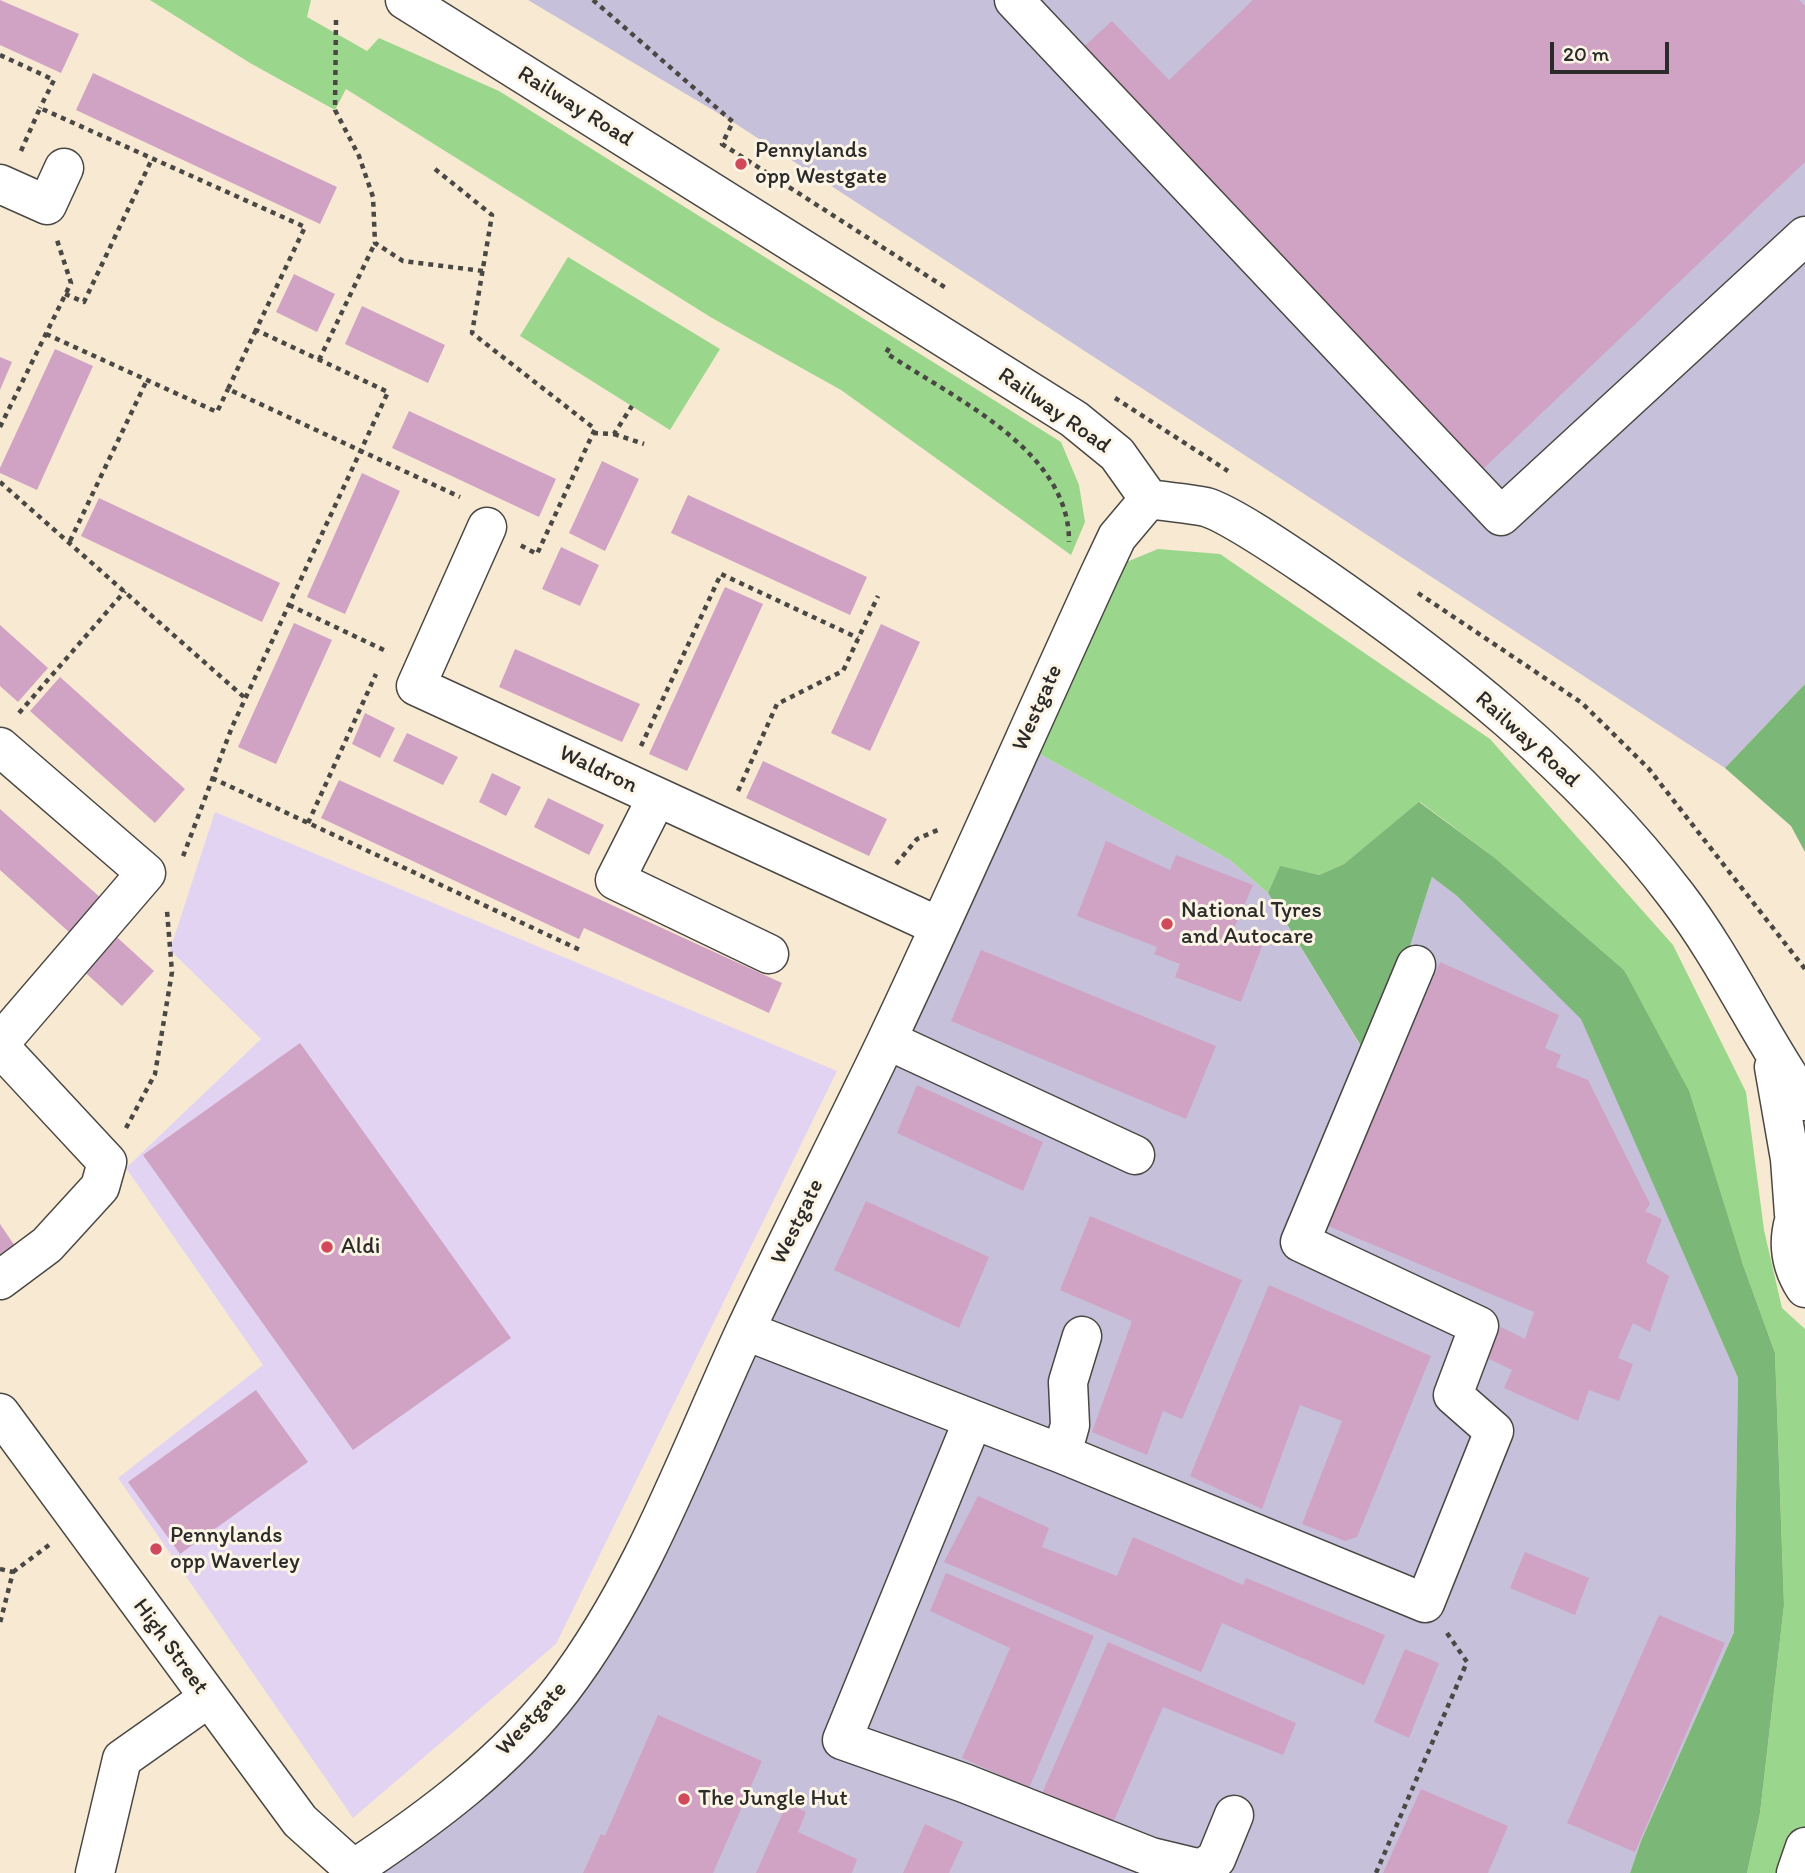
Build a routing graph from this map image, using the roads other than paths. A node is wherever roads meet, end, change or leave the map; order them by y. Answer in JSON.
{"nodes":[{"id":1,"x":405,"y":0,"type":"edge"},
{"id":2,"x":1014,"y":0,"type":"edge"},
{"id":3,"x":64,"y":168,"type":"dead end"},
{"id":4,"x":2,"y":185,"type":"edge"},
{"id":5,"x":1805,"y":236,"type":"edge"},
{"id":6,"x":1149,"y":499,"type":"junction"},
{"id":7,"x":486,"y":527,"type":"road end"},
{"id":8,"x":3,"y":755,"type":"edge"},
{"id":9,"x":641,"y":789,"type":"junction"},
{"id":10,"x":938,"y":926,"type":"junction"},
{"id":11,"x":769,"y":954,"type":"dead end"},
{"id":12,"x":1416,"y":965,"type":"dead end"},
{"id":13,"x":887,"y":1040,"type":"junction"},
{"id":14,"x":1768,"y":1044,"type":"junction"},
{"id":15,"x":0,"y":1045,"type":"edge"},
{"id":16,"x":1805,"y":1101,"type":"edge"},
{"id":17,"x":1135,"y":1155,"type":"dead end"},
{"id":18,"x":1800,"y":1204,"type":"edge"},
{"id":19,"x":0,"y":1280,"type":"edge"},
{"id":20,"x":1805,"y":1288,"type":"edge"},
{"id":21,"x":746,"y":1331,"type":"junction"},
{"id":22,"x":1082,"y":1336,"type":"dead end"},
{"id":23,"x":0,"y":1413,"type":"edge"},
{"id":24,"x":973,"y":1420,"type":"junction"},
{"id":25,"x":1062,"y":1454,"type":"junction"},
{"id":26,"x":208,"y":1699,"type":"junction"},
{"id":27,"x":1234,"y":1815,"type":"dead end"},
{"id":28,"x":1805,"y":1847,"type":"edge"},
{"id":29,"x":357,"y":1870,"type":"edge"},
{"id":30,"x":95,"y":1873,"type":"edge"},
{"id":31,"x":1796,"y":1873,"type":"edge"}],
"edges":[{"from":1,"to":6,"type":"street","name":"Railway Road"},
{"from":2,"to":5,"type":"street"},
{"from":3,"to":4,"type":"street"},
{"from":6,"to":10,"type":"street","name":"Westgate"},
{"from":6,"to":14,"type":"street","name":"Railway Road"},
{"from":7,"to":9,"type":"street","name":"Waldron"},
{"from":8,"to":15,"type":"street"},
{"from":9,"to":10,"type":"street","name":"Waldron"},
{"from":9,"to":11,"type":"street"},
{"from":10,"to":13,"type":"street","name":"Westgate"},
{"from":12,"to":25,"type":"street"},
{"from":13,"to":17,"type":"street"},
{"from":13,"to":21,"type":"street","name":"Westgate"},
{"from":14,"to":16,"type":"street","name":"Railway Road"},
{"from":14,"to":18,"type":"street","name":"Railway Road"},
{"from":15,"to":19,"type":"street"},
{"from":18,"to":20,"type":"street","name":"Railway Road"},
{"from":21,"to":24,"type":"street"},
{"from":21,"to":29,"type":"street","name":"Westgate"},
{"from":22,"to":25,"type":"street"},
{"from":23,"to":26,"type":"street","name":"High Street"},
{"from":24,"to":25,"type":"street"},
{"from":24,"to":27,"type":"street"},
{"from":26,"to":29,"type":"street","name":"High Street"},
{"from":26,"to":30,"type":"street"},
{"from":28,"to":31,"type":"street"}]}
